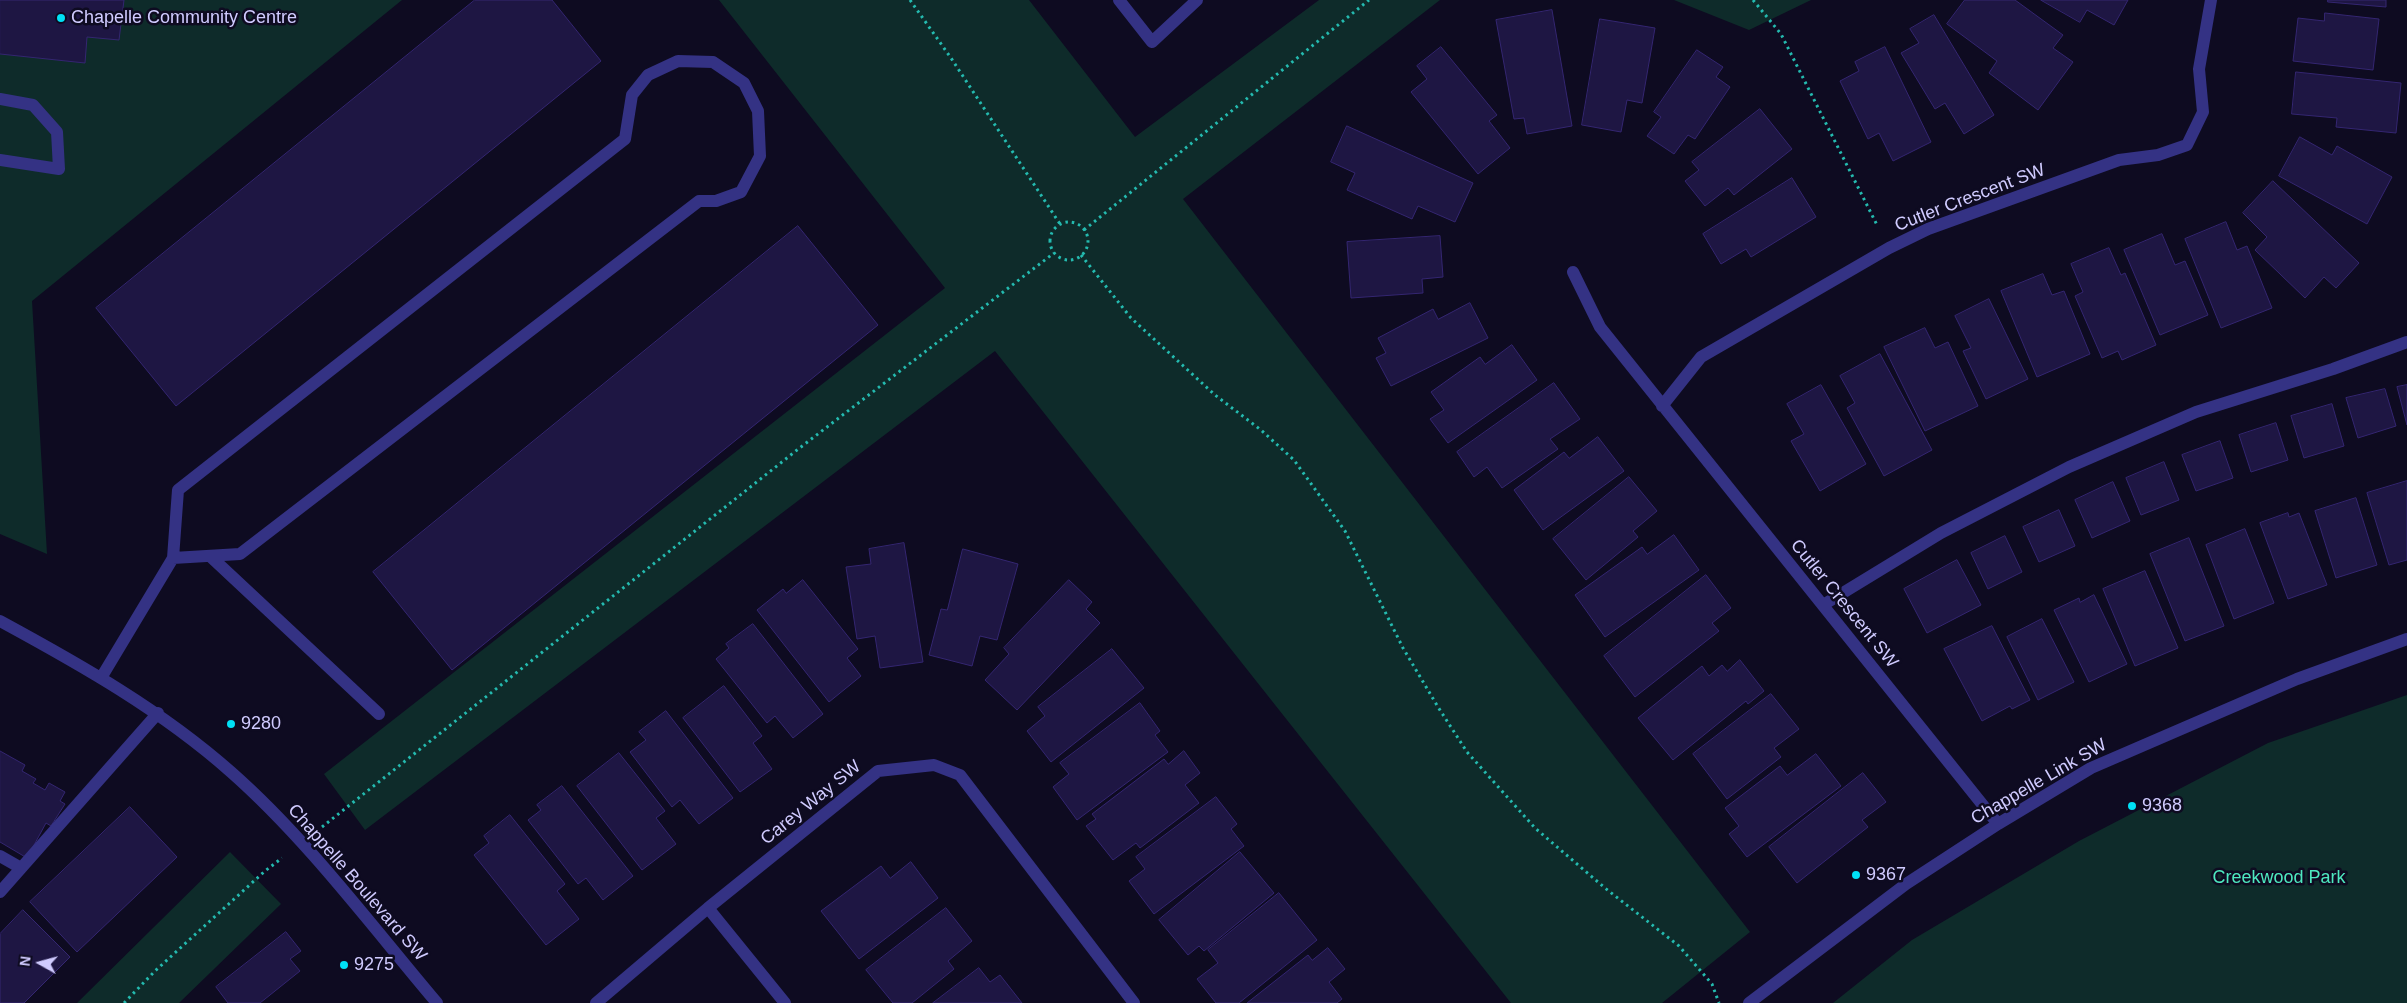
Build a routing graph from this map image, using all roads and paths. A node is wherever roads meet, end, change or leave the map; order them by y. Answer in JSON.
{"nodes":[{"id":1,"x":910,"y":0,"type":"edge"},
{"id":2,"x":1119,"y":0,"type":"edge"},
{"id":3,"x":1197,"y":0,"type":"edge"},
{"id":4,"x":1369,"y":0,"type":"edge"},
{"id":5,"x":1753,"y":0,"type":"edge"},
{"id":6,"x":2211,"y":0,"type":"edge"},
{"id":7,"x":0,"y":99,"type":"edge"},
{"id":8,"x":0,"y":160,"type":"edge"},
{"id":9,"x":1060,"y":224,"type":"junction"},
{"id":10,"x":1084,"y":230,"type":"junction"},
{"id":11,"x":1889,"y":248,"type":"junction"},
{"id":12,"x":1054,"y":253,"type":"junction"},
{"id":13,"x":1081,"y":255,"type":"junction"},
{"id":14,"x":1573,"y":272,"type":"dead end"},
{"id":15,"x":2407,"y":342,"type":"edge"},
{"id":16,"x":1662,"y":406,"type":"junction"},
{"id":17,"x":210,"y":556,"type":"junction"},
{"id":18,"x":173,"y":558,"type":"junction"},
{"id":19,"x":1823,"y":605,"type":"junction"},
{"id":20,"x":0,"y":621,"type":"edge"},
{"id":21,"x":2407,"y":639,"type":"edge"},
{"id":22,"x":101,"y":678,"type":"junction"},
{"id":23,"x":158,"y":713,"type":"junction"},
{"id":24,"x":380,"y":714,"type":"dead end"},
{"id":25,"x":332,"y":819,"type":"dead end"},
{"id":26,"x":1998,"y":824,"type":"junction"},
{"id":27,"x":0,"y":856,"type":"edge"},
{"id":28,"x":21,"y":868,"type":"junction"},
{"id":29,"x":264,"y":871,"type":"dead end"},
{"id":30,"x":0,"y":892,"type":"edge"},
{"id":31,"x":708,"y":908,"type":"junction"},
{"id":32,"x":124,"y":1003,"type":"edge"},
{"id":33,"x":437,"y":1003,"type":"edge"},
{"id":34,"x":596,"y":1003,"type":"edge"},
{"id":35,"x":785,"y":1003,"type":"edge"},
{"id":36,"x":1134,"y":1003,"type":"edge"},
{"id":37,"x":1718,"y":1003,"type":"edge"},
{"id":38,"x":1749,"y":1003,"type":"edge"}],
"edges":[{"from":1,"to":9,"type":"path"},
{"from":2,"to":3,"type":"street"},
{"from":4,"to":10,"type":"path"},
{"from":5,"to":11,"type":"path"},
{"from":6,"to":11,"type":"street","name":"Cutler Crescent SW"},
{"from":7,"to":8,"type":"street"},
{"from":9,"to":10,"type":"path"},
{"from":9,"to":12,"type":"path"},
{"from":10,"to":13,"type":"path"},
{"from":11,"to":16,"type":"street","name":"Cutler Crescent SW"},
{"from":12,"to":13,"type":"path"},
{"from":12,"to":25,"type":"path"},
{"from":13,"to":37,"type":"path"},
{"from":14,"to":16,"type":"street","name":"Cutler Crescent SW"},
{"from":15,"to":19,"type":"street"},
{"from":16,"to":19,"type":"street","name":"Cutler Crescent SW"},
{"from":17,"to":18,"type":"street"},
{"from":17,"to":18,"type":"street"},
{"from":17,"to":24,"type":"street"},
{"from":18,"to":22,"type":"street"},
{"from":19,"to":26,"type":"street","name":"Cutler Crescent SW"},
{"from":20,"to":22,"type":"street","name":"Chappelle Boulevard SW"},
{"from":21,"to":26,"type":"street","name":"Chappelle Link SW"},
{"from":22,"to":23,"type":"street","name":"Chappelle Boulevard SW"},
{"from":23,"to":28,"type":"street"},
{"from":23,"to":33,"type":"street","name":"Chappelle Boulevard SW"},
{"from":26,"to":38,"type":"street","name":"Chappelle Link SW"},
{"from":27,"to":28,"type":"street"},
{"from":28,"to":30,"type":"street"},
{"from":29,"to":32,"type":"path"},
{"from":31,"to":34,"type":"street","name":"Carey Way SW"},
{"from":31,"to":35,"type":"street"},
{"from":31,"to":36,"type":"street","name":"Carey Way SW"}]}
